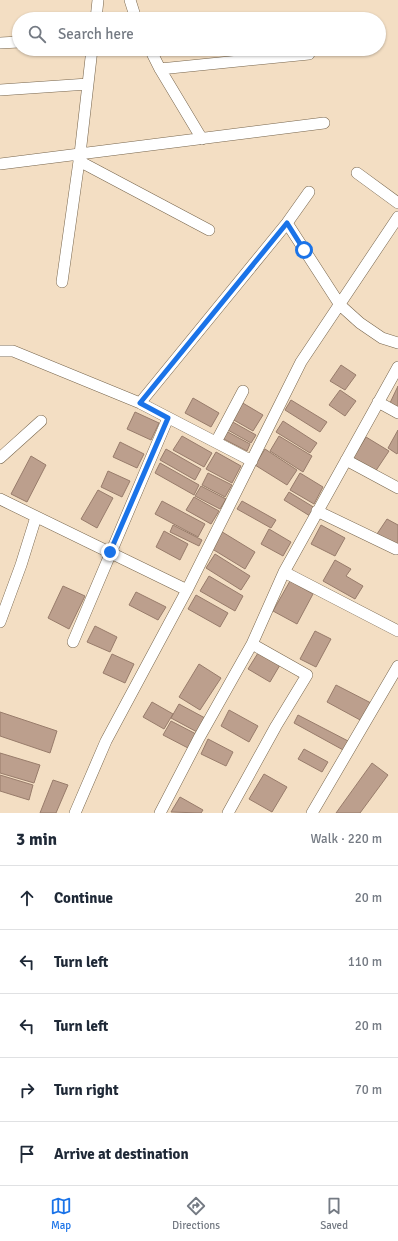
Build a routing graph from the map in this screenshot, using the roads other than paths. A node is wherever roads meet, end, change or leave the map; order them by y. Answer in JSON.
{"nodes":[{"id":1,"x":98,"y":0,"type":"edge"},
{"id":2,"x":130,"y":0,"type":"edge"},
{"id":3,"x":97,"y":12,"type":"edge"},
{"id":4,"x":134,"y":12,"type":"edge"},
{"id":5,"x":12,"y":42,"type":"edge"},
{"id":6,"x":0,"y":43,"type":"edge"},
{"id":7,"x":91,"y":56,"type":"edge"},
{"id":8,"x":154,"y":56,"type":"edge"},
{"id":9,"x":289,"y":56,"type":"edge"},
{"id":10,"x":160,"y":69,"type":"junction"},
{"id":11,"x":88,"y":84,"type":"junction"},
{"id":12,"x":0,"y":90,"type":"edge"},
{"id":13,"x":324,"y":123,"type":"dead end"},
{"id":14,"x":202,"y":139,"type":"junction"},
{"id":15,"x":79,"y":157,"type":"junction"},
{"id":16,"x":0,"y":164,"type":"edge"},
{"id":17,"x":357,"y":173,"type":"dead end"},
{"id":18,"x":309,"y":192,"type":"dead end"},
{"id":19,"x":398,"y":203,"type":"edge"},
{"id":20,"x":398,"y":217,"type":"edge"},
{"id":21,"x":287,"y":223,"type":"junction"},
{"id":22,"x":209,"y":230,"type":"dead end"},
{"id":23,"x":62,"y":282,"type":"dead end"},
{"id":24,"x":340,"y":305,"type":"junction"},
{"id":25,"x":398,"y":343,"type":"edge"},
{"id":26,"x":0,"y":351,"type":"edge"},
{"id":27,"x":398,"y":367,"type":"edge"},
{"id":28,"x":243,"y":391,"type":"dead end"},
{"id":29,"x":378,"y":402,"type":"junction"},
{"id":30,"x":140,"y":403,"type":"junction"},
{"id":31,"x":398,"y":413,"type":"edge"},
{"id":32,"x":168,"y":418,"type":"junction"},
{"id":33,"x":41,"y":421,"type":"dead end"},
{"id":34,"x":216,"y":442,"type":"junction"},
{"id":35,"x":0,"y":458,"type":"edge"},
{"id":36,"x":346,"y":460,"type":"junction"},
{"id":37,"x":252,"y":461,"type":"junction"},
{"id":38,"x":398,"y":488,"type":"edge"},
{"id":39,"x":0,"y":499,"type":"edge"},
{"id":40,"x":317,"y":511,"type":"junction"},
{"id":41,"x":36,"y":517,"type":"junction"},
{"id":42,"x":396,"y":549,"type":"dead end"},
{"id":43,"x":110,"y":552,"type":"junction"},
{"id":44,"x":284,"y":572,"type":"junction"},
{"id":45,"x":187,"y":590,"type":"junction"},
{"id":46,"x":0,"y":622,"type":"edge"},
{"id":47,"x":398,"y":631,"type":"edge"},
{"id":48,"x":73,"y":642,"type":"dead end"},
{"id":49,"x":252,"y":644,"type":"junction"},
{"id":50,"x":398,"y":666,"type":"edge"},
{"id":51,"x":75,"y":813,"type":"edge"},
{"id":52,"x":160,"y":813,"type":"edge"},
{"id":53,"x":228,"y":813,"type":"edge"},
{"id":54,"x":312,"y":813,"type":"edge"}],
"edges":[{"from":1,"to":3,"type":"street"},
{"from":2,"to":4,"type":"street"},
{"from":5,"to":6,"type":"street"},
{"from":7,"to":11,"type":"street"},
{"from":8,"to":10,"type":"street"},
{"from":9,"to":10,"type":"street"},
{"from":10,"to":14,"type":"street"},
{"from":11,"to":12,"type":"street"},
{"from":11,"to":15,"type":"street"},
{"from":13,"to":14,"type":"street"},
{"from":14,"to":15,"type":"street"},
{"from":15,"to":16,"type":"street"},
{"from":15,"to":22,"type":"street"},
{"from":15,"to":23,"type":"street"},
{"from":17,"to":19,"type":"street"},
{"from":18,"to":21,"type":"street"},
{"from":20,"to":24,"type":"street"},
{"from":21,"to":24,"type":"street"},
{"from":21,"to":30,"type":"street"},
{"from":24,"to":25,"type":"street"},
{"from":24,"to":37,"type":"street"},
{"from":26,"to":30,"type":"street"},
{"from":27,"to":29,"type":"street"},
{"from":28,"to":34,"type":"street"},
{"from":29,"to":31,"type":"street"},
{"from":29,"to":36,"type":"street"},
{"from":30,"to":32,"type":"street"},
{"from":32,"to":34,"type":"street"},
{"from":32,"to":43,"type":"street"},
{"from":33,"to":35,"type":"street"},
{"from":34,"to":37,"type":"street"},
{"from":36,"to":38,"type":"street"},
{"from":36,"to":40,"type":"street"},
{"from":37,"to":45,"type":"street"},
{"from":39,"to":41,"type":"street"},
{"from":40,"to":42,"type":"street"},
{"from":40,"to":44,"type":"street"},
{"from":41,"to":43,"type":"street"},
{"from":41,"to":46,"type":"street"},
{"from":43,"to":45,"type":"street"},
{"from":43,"to":48,"type":"street"},
{"from":44,"to":47,"type":"street"},
{"from":44,"to":49,"type":"street"},
{"from":45,"to":51,"type":"street"},
{"from":49,"to":52,"type":"street"},
{"from":49,"to":53,"type":"street"},
{"from":50,"to":54,"type":"street"}]}
